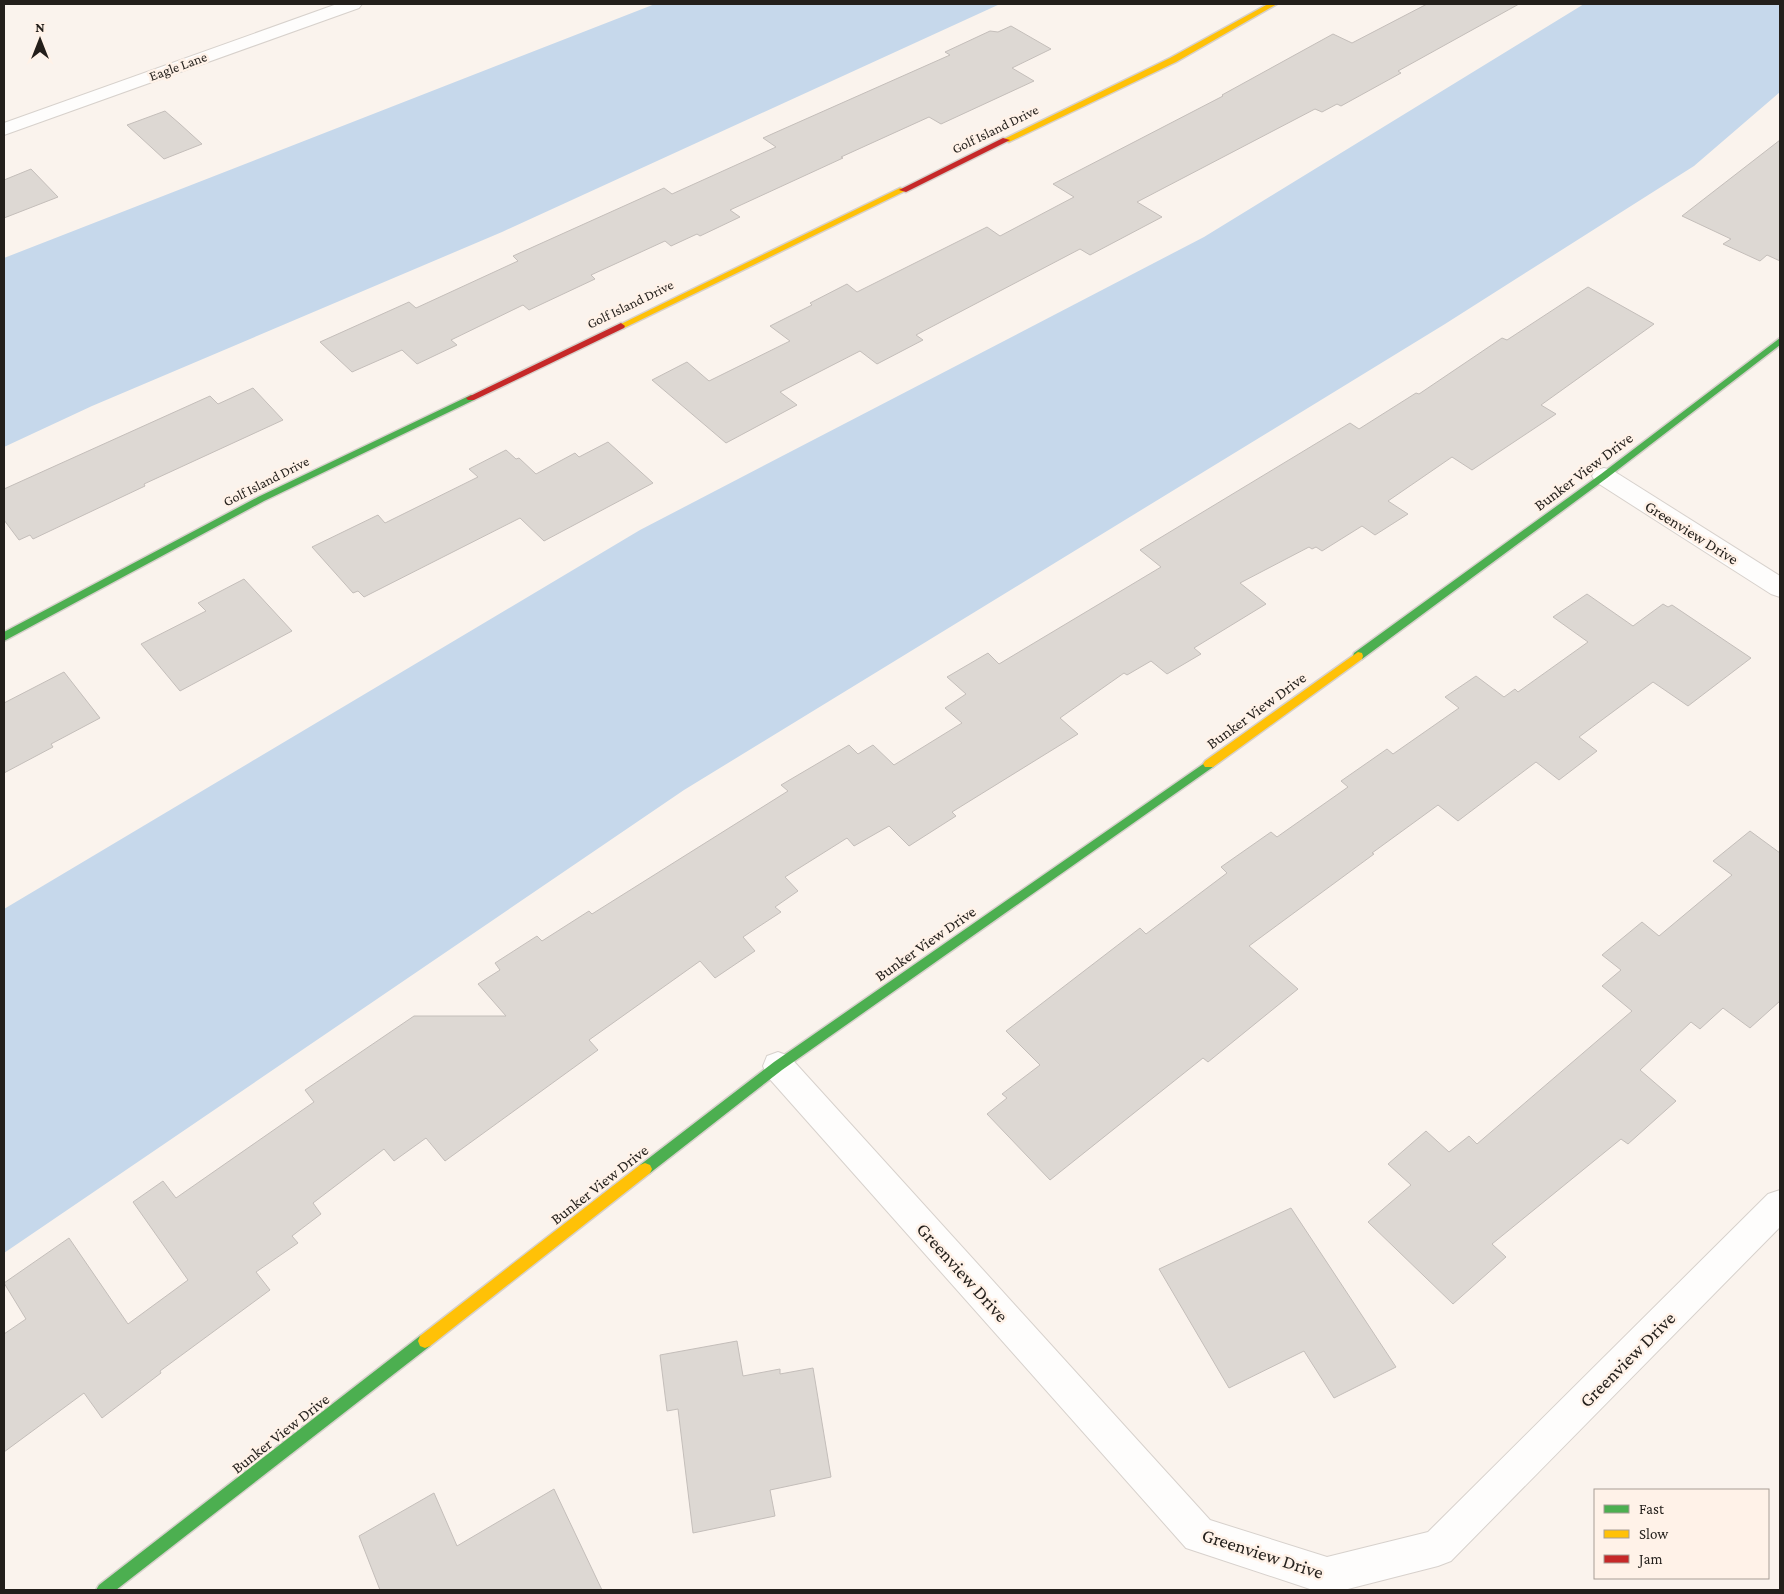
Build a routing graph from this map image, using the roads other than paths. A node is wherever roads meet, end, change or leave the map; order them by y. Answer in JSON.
{"nodes":[{"id":1,"x":353,"y":4,"type":"edge"},
{"id":2,"x":1272,"y":4,"type":"edge"},
{"id":3,"x":4,"y":129,"type":"edge"},
{"id":4,"x":1780,"y":342,"type":"edge"},
{"id":5,"x":1604,"y":476,"type":"junction"},
{"id":6,"x":1780,"y":588,"type":"edge"},
{"id":7,"x":4,"y":637,"type":"edge"},
{"id":8,"x":778,"y":1066,"type":"junction"},
{"id":9,"x":1780,"y":1205,"type":"edge"},
{"id":10,"x":104,"y":1590,"type":"edge"}],
"edges":[{"from":1,"to":3,"type":"street","name":"Eagle Lane"},
{"from":2,"to":7,"type":"street","name":"Golf Island Drive"},
{"from":4,"to":5,"type":"street","name":"Bunker View Drive"},
{"from":5,"to":6,"type":"street","name":"Greenview Drive"},
{"from":5,"to":8,"type":"street","name":"Bunker View Drive"},
{"from":8,"to":9,"type":"street","name":"Greenview Drive"},
{"from":8,"to":10,"type":"street","name":"Bunker View Drive"}]}
